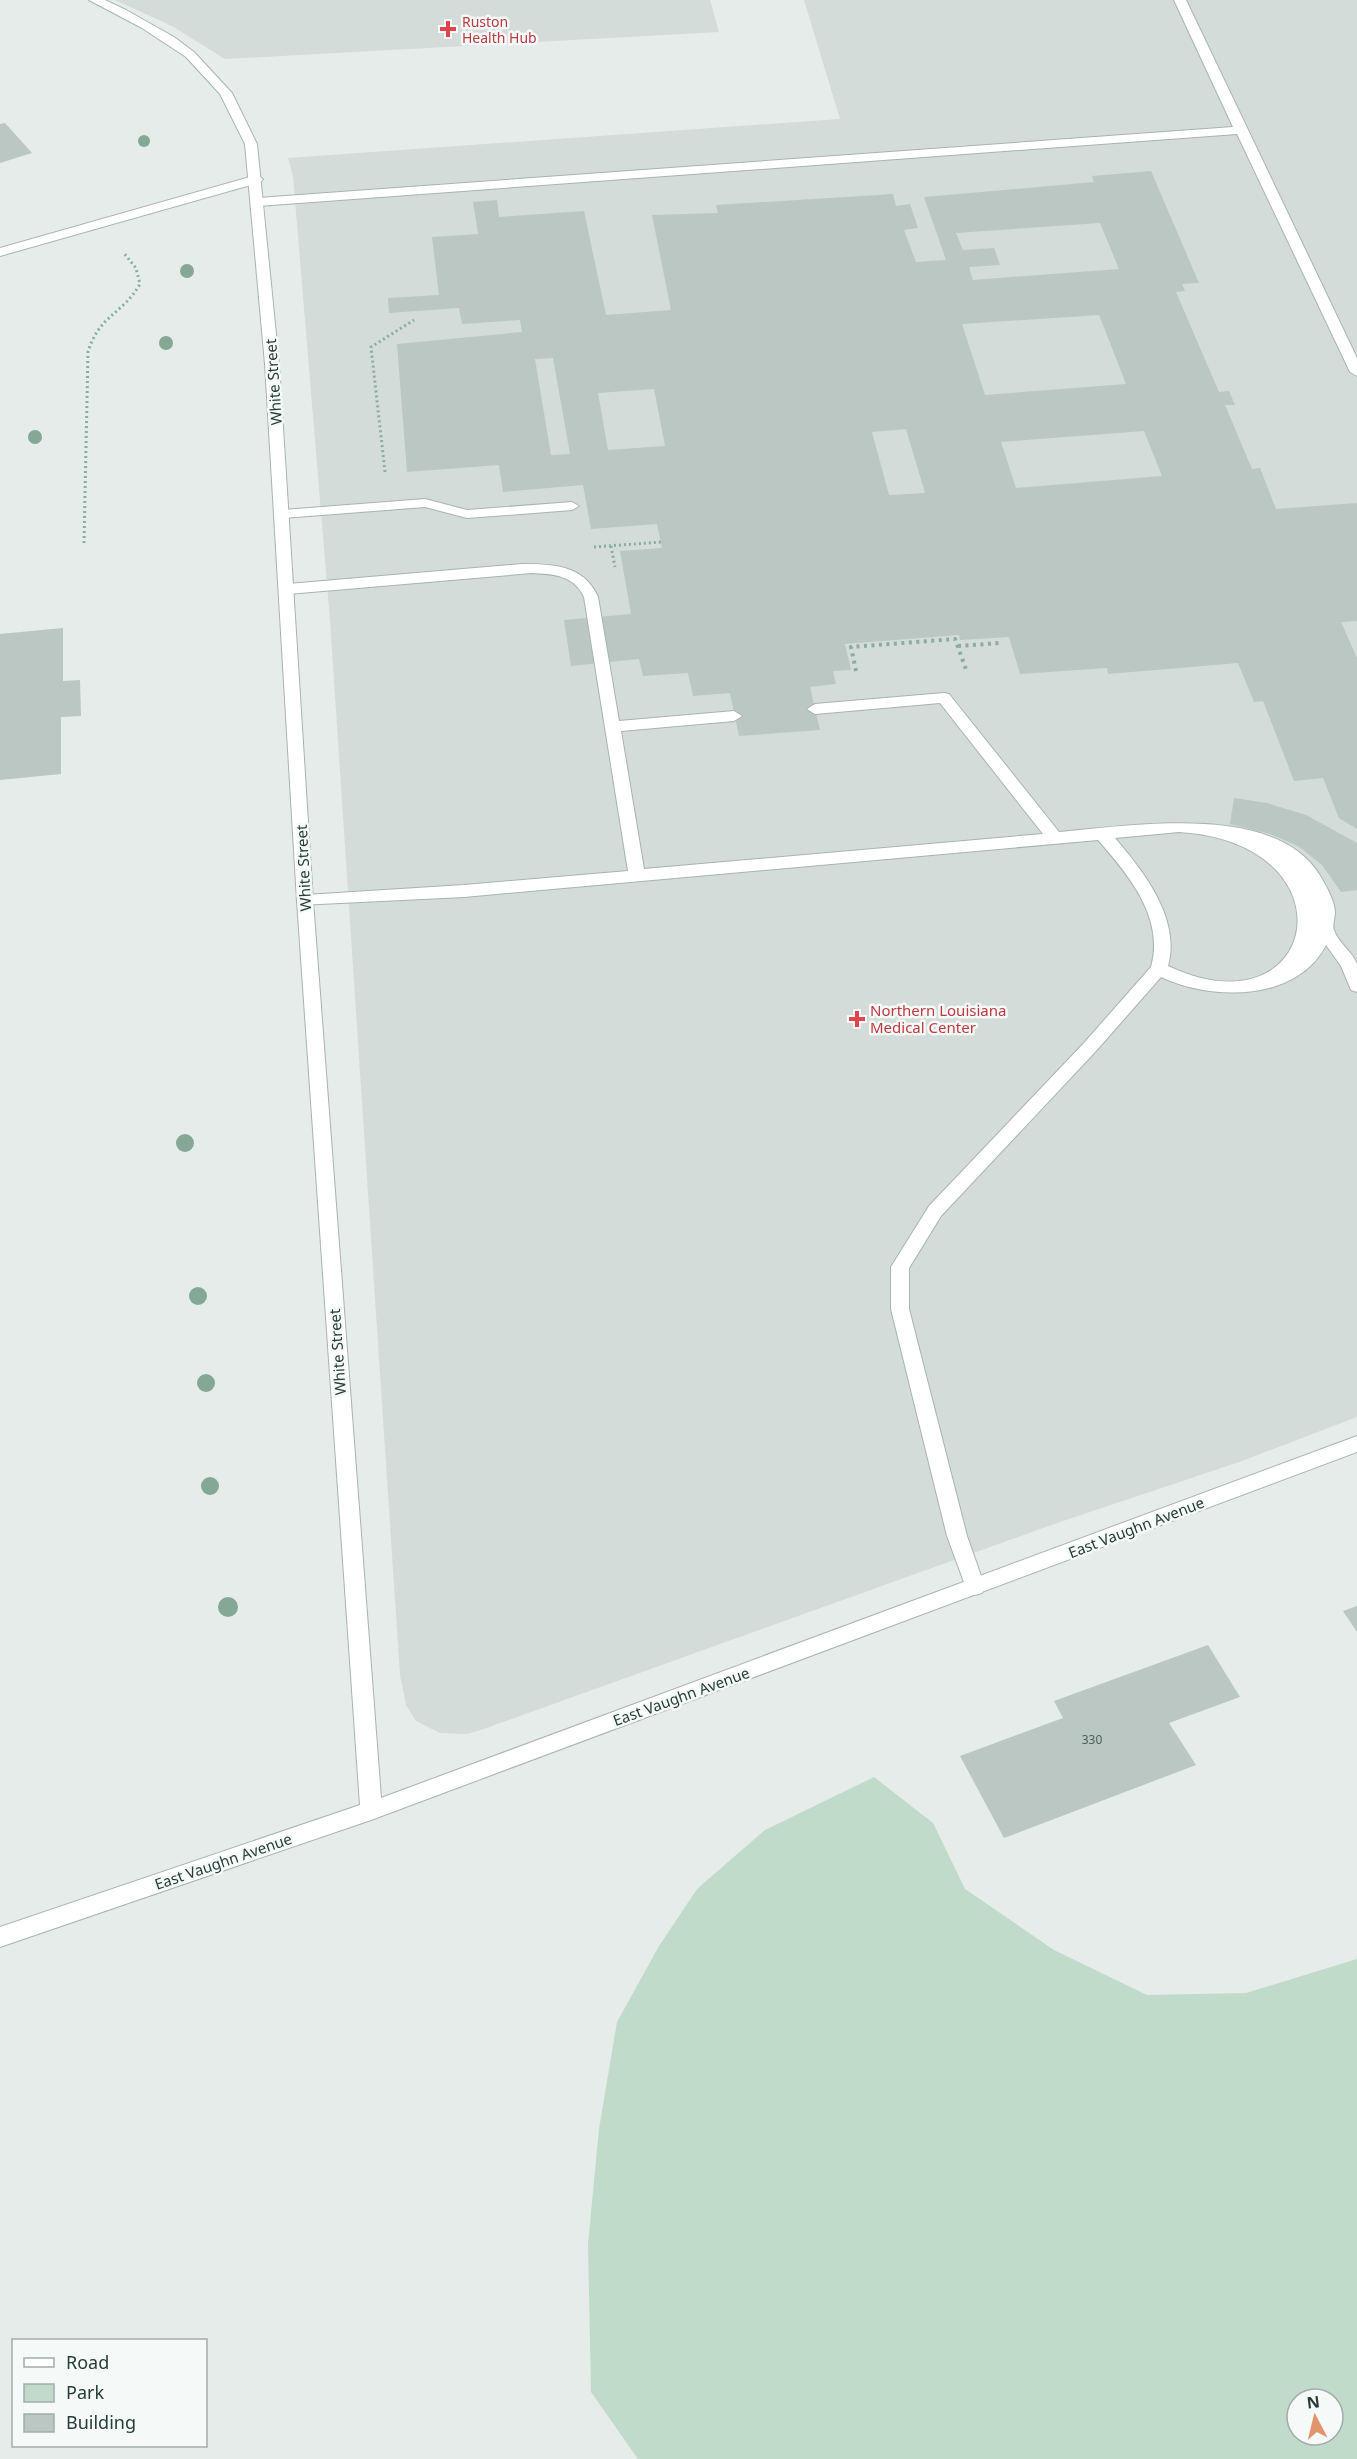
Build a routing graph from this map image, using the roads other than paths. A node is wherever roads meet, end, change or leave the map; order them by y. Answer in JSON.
{"nodes":[{"id":1,"x":95,"y":0,"type":"edge"},
{"id":2,"x":1180,"y":0,"type":"edge"},
{"id":3,"x":1241,"y":130,"type":"junction"},
{"id":4,"x":256,"y":179,"type":"junction"},
{"id":5,"x":258,"y":202,"type":"junction"},
{"id":6,"x":0,"y":252,"type":"edge"},
{"id":7,"x":1357,"y":372,"type":"edge"},
{"id":8,"x":572,"y":506,"type":"dead end"},
{"id":9,"x":283,"y":514,"type":"junction"},
{"id":10,"x":288,"y":589,"type":"junction"},
{"id":11,"x":815,"y":709,"type":"dead end"},
{"id":12,"x":734,"y":717,"type":"dead end"},
{"id":13,"x":612,"y":727,"type":"junction"},
{"id":14,"x":1102,"y":834,"type":"junction"},
{"id":15,"x":1055,"y":838,"type":"junction"},
{"id":16,"x":637,"y":876,"type":"junction"},
{"id":17,"x":305,"y":901,"type":"junction"},
{"id":18,"x":1325,"y":930,"type":"junction"},
{"id":19,"x":1159,"y":969,"type":"junction"},
{"id":20,"x":1357,"y":986,"type":"edge"},
{"id":21,"x":1357,"y":1444,"type":"edge"},
{"id":22,"x":975,"y":1587,"type":"junction"},
{"id":23,"x":371,"y":1811,"type":"junction"},
{"id":24,"x":0,"y":1937,"type":"edge"}],
"edges":[{"from":1,"to":4,"type":"street","name":"White Street"},
{"from":2,"to":3,"type":"street"},
{"from":3,"to":5,"type":"street"},
{"from":3,"to":7,"type":"street"},
{"from":4,"to":5,"type":"street","name":"White Street"},
{"from":4,"to":6,"type":"street"},
{"from":5,"to":9,"type":"street","name":"White Street"},
{"from":8,"to":9,"type":"street"},
{"from":9,"to":10,"type":"street","name":"White Street"},
{"from":10,"to":13,"type":"street"},
{"from":10,"to":17,"type":"street","name":"White Street"},
{"from":11,"to":15,"type":"street"},
{"from":12,"to":13,"type":"street"},
{"from":13,"to":16,"type":"street"},
{"from":14,"to":15,"type":"street"},
{"from":14,"to":18,"type":"street"},
{"from":14,"to":19,"type":"street"},
{"from":15,"to":16,"type":"street"},
{"from":16,"to":17,"type":"street"},
{"from":17,"to":23,"type":"street","name":"White Street"},
{"from":18,"to":19,"type":"street"},
{"from":18,"to":20,"type":"street"},
{"from":19,"to":22,"type":"street"},
{"from":21,"to":22,"type":"street","name":"East Vaughn Avenue"},
{"from":22,"to":23,"type":"street","name":"East Vaughn Avenue"},
{"from":23,"to":24,"type":"street","name":"East Vaughn Avenue"}]}
